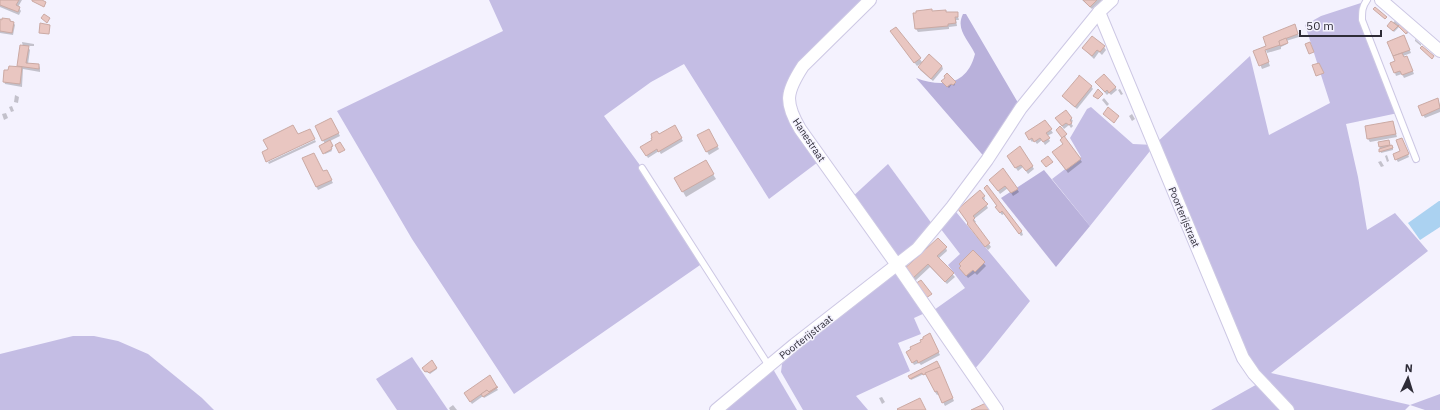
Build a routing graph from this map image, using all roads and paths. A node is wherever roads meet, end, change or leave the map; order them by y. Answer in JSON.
{"nodes":[{"id":1,"x":870,"y":0,"type":"edge"},
{"id":2,"x":1112,"y":0,"type":"edge"},
{"id":3,"x":1367,"y":0,"type":"edge"},
{"id":4,"x":1381,"y":0,"type":"edge"},
{"id":5,"x":1099,"y":12,"type":"junction"},
{"id":6,"x":1440,"y":51,"type":"edge"},
{"id":7,"x":1416,"y":159,"type":"dead end"},
{"id":8,"x":642,"y":168,"type":"dead end"},
{"id":9,"x":897,"y":265,"type":"junction"},
{"id":10,"x":769,"y":366,"type":"junction"},
{"id":11,"x":716,"y":410,"type":"edge"},
{"id":12,"x":997,"y":410,"type":"edge"},
{"id":13,"x":1288,"y":410,"type":"edge"}],
"edges":[{"from":1,"to":9,"type":"street","name":"Hanestraat"},
{"from":2,"to":5,"type":"street","name":"Poorterijstraat"},
{"from":3,"to":7,"type":"lane"},
{"from":4,"to":6,"type":"street"},
{"from":5,"to":9,"type":"street","name":"Poorterijstraat"},
{"from":5,"to":13,"type":"street","name":"Poorterijstraat"},
{"from":8,"to":10,"type":"lane"},
{"from":9,"to":10,"type":"street","name":"Poorterijstraat"},
{"from":9,"to":12,"type":"street"},
{"from":10,"to":11,"type":"street","name":"Poorterijstraat"}]}
